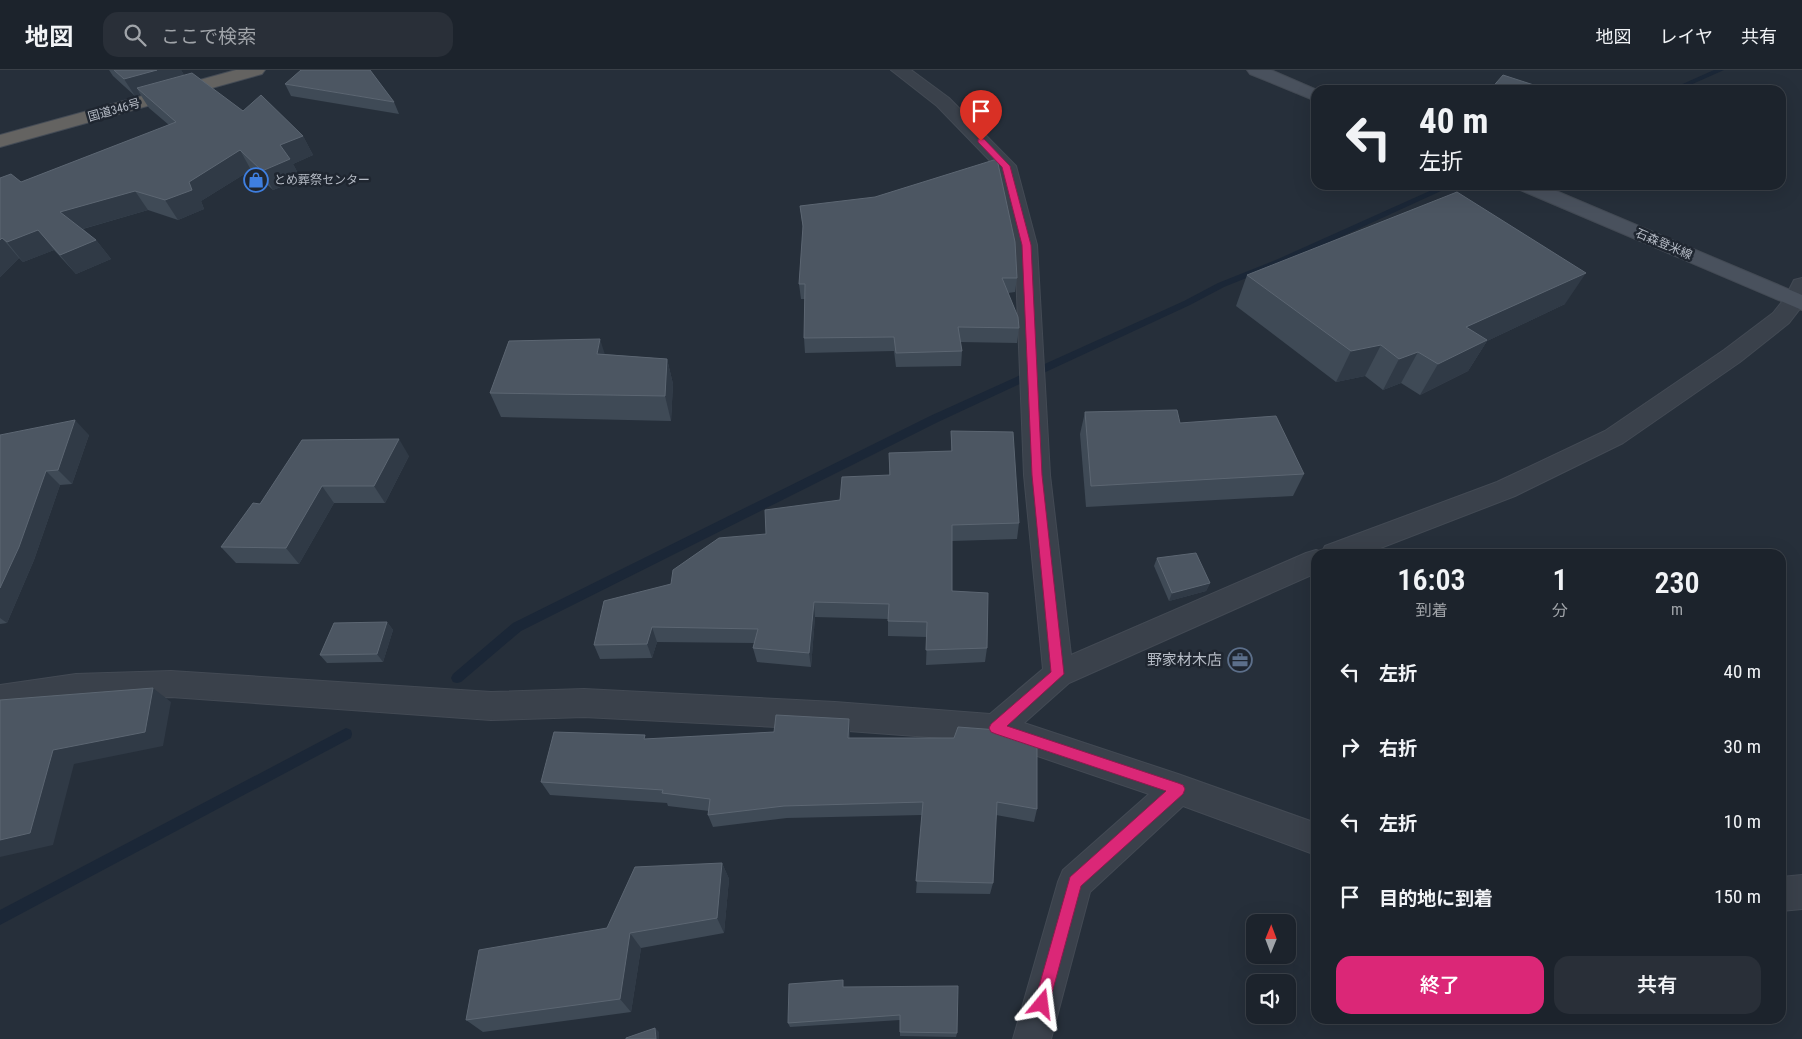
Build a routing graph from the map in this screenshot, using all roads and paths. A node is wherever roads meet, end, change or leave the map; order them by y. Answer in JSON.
{"nodes":[{"id":1,"x":256,"y":70,"type":"edge"},
{"id":2,"x":900,"y":70,"type":"edge"},
{"id":3,"x":1256,"y":70,"type":"edge"},
{"id":4,"x":1311,"y":94,"type":"edge"},
{"id":5,"x":0,"y":141,"type":"edge"},
{"id":6,"x":1537,"y":190,"type":"edge"},
{"id":7,"x":1800,"y":296,"type":"edge"},
{"id":8,"x":1348,"y":549,"type":"edge"},
{"id":9,"x":1311,"y":563,"type":"edge"},
{"id":10,"x":1058,"y":674,"type":"junction"},
{"id":11,"x":0,"y":698,"type":"edge"},
{"id":12,"x":996,"y":728,"type":"junction"},
{"id":13,"x":1178,"y":789,"type":"junction"},
{"id":14,"x":1311,"y":838,"type":"edge"},
{"id":15,"x":1802,"y":892,"type":"edge"},
{"id":16,"x":1786,"y":894,"type":"edge"},
{"id":17,"x":1032,"y":1039,"type":"edge"}],
"edges":[{"from":1,"to":5,"type":"highway","name":"国道346号"},
{"from":2,"to":10,"type":"street"},
{"from":3,"to":4,"type":"main road"},
{"from":6,"to":7,"type":"main road","name":"石森登米線"},
{"from":7,"to":8,"type":"street"},
{"from":9,"to":10,"type":"street"},
{"from":10,"to":12,"type":"street"},
{"from":11,"to":12,"type":"street"},
{"from":12,"to":13,"type":"street"},
{"from":13,"to":14,"type":"street"},
{"from":13,"to":17,"type":"street"},
{"from":15,"to":16,"type":"street"}]}
